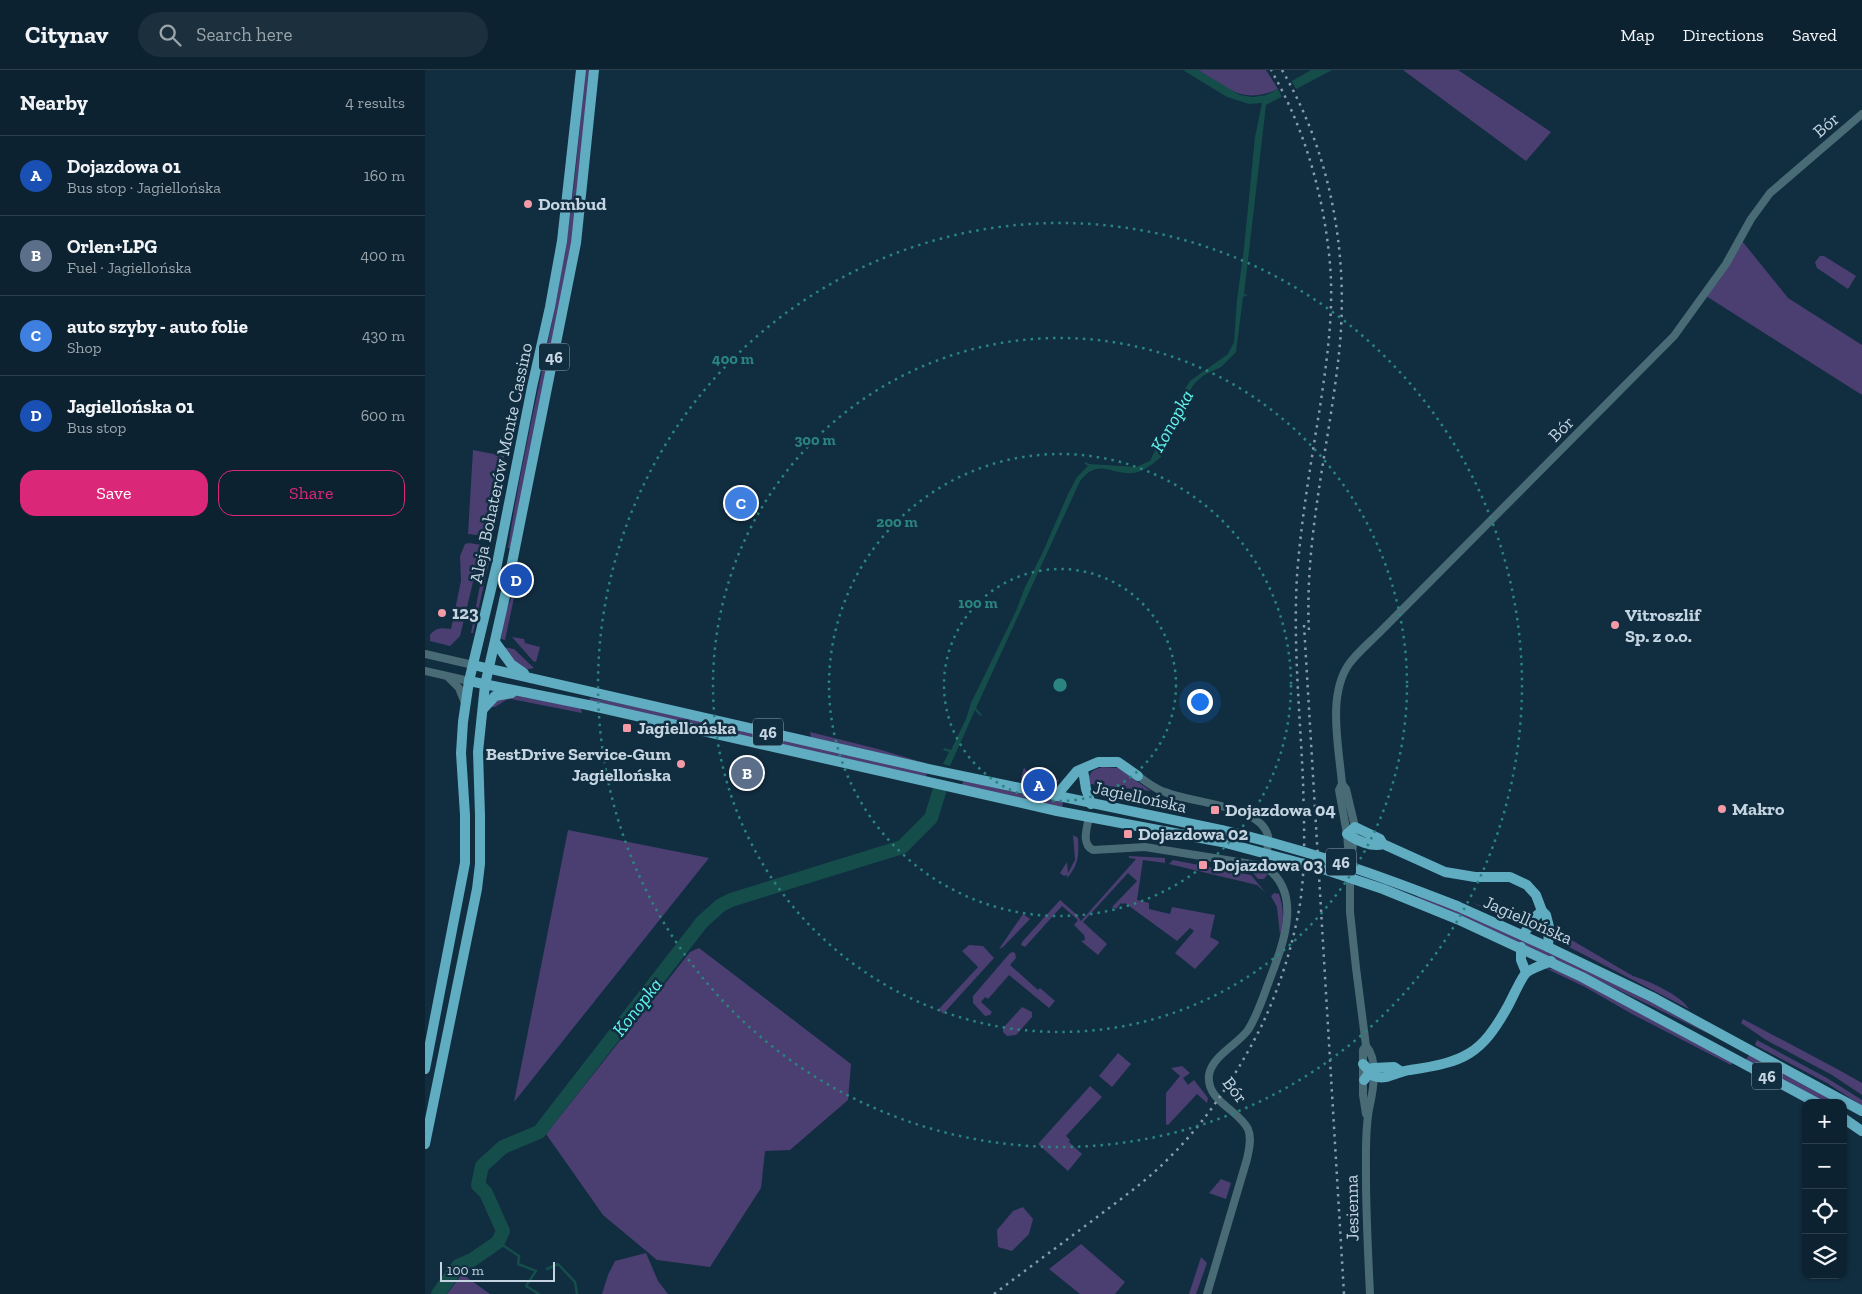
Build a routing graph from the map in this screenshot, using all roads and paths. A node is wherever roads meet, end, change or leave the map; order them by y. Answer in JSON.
{"nodes":[{"id":1,"x":581,"y":70,"type":"edge"},
{"id":2,"x":594,"y":70,"type":"edge"},
{"id":3,"x":1862,"y":114,"type":"edge"},
{"id":4,"x":495,"y":642,"type":"junction"},
{"id":5,"x":425,"y":654,"type":"edge"},
{"id":6,"x":473,"y":665,"type":"junction"},
{"id":7,"x":489,"y":669,"type":"junction"},
{"id":8,"x":425,"y":671,"type":"edge"},
{"id":9,"x":445,"y":676,"type":"junction"},
{"id":10,"x":536,"y":679,"type":"junction"},
{"id":11,"x":469,"y":681,"type":"junction"},
{"id":12,"x":485,"y":685,"type":"junction"},
{"id":13,"x":517,"y":692,"type":"junction"},
{"id":14,"x":465,"y":706,"type":"junction"},
{"id":15,"x":483,"y":709,"type":"junction"},
{"id":16,"x":1083,"y":770,"type":"junction"},
{"id":17,"x":1138,"y":776,"type":"joint"},
{"id":18,"x":1342,"y":784,"type":"junction"},
{"id":19,"x":1056,"y":796,"type":"junction"},
{"id":20,"x":1091,"y":804,"type":"junction"},
{"id":21,"x":1089,"y":817,"type":"junction"},
{"id":22,"x":1355,"y":827,"type":"junction"},
{"id":23,"x":1351,"y":836,"type":"junction"},
{"id":24,"x":1383,"y":844,"type":"junction"},
{"id":25,"x":1264,"y":866,"type":"junction"},
{"id":26,"x":1542,"y":911,"type":"junction"},
{"id":27,"x":1523,"y":935,"type":"junction"},
{"id":28,"x":1521,"y":947,"type":"junction"},
{"id":29,"x":1548,"y":947,"type":"junction"},
{"id":30,"x":1551,"y":962,"type":"junction"},
{"id":31,"x":1526,"y":972,"type":"junction"},
{"id":32,"x":425,"y":1069,"type":"edge"},
{"id":33,"x":1369,"y":1072,"type":"junction"},
{"id":34,"x":1810,"y":1099,"type":"edge"},
{"id":35,"x":1862,"y":1112,"type":"edge"},
{"id":36,"x":1847,"y":1121,"type":"edge"},
{"id":37,"x":1862,"y":1131,"type":"edge"},
{"id":38,"x":425,"y":1144,"type":"edge"},
{"id":39,"x":1207,"y":1294,"type":"edge"},
{"id":40,"x":1370,"y":1294,"type":"edge"}],
"edges":[{"from":1,"to":6,"type":"main road","name":"Aleja Bohaterów Monte Cassino","number":"46"},
{"from":2,"to":4,"type":"main road","name":"Aleja Bohaterów Monte Cassino","number":"46"},
{"from":3,"to":18,"type":"street","name":"Bór"},
{"from":4,"to":7,"type":"main road","name":"Aleja Bohaterów Monte Cassino","number":"46"},
{"from":4,"to":10,"type":"main road"},
{"from":5,"to":6,"type":"street","name":"Jagiellońska"},
{"from":6,"to":7,"type":"main road","name":"Jagiellońska"},
{"from":6,"to":11,"type":"main road","name":"Aleja Bohaterów Monte Cassino","number":"46"},
{"from":7,"to":10,"type":"main road","name":"Jagiellońska","number":"46"},
{"from":7,"to":12,"type":"main road","name":"Aleja Bohaterów Monte Cassino"},
{"from":8,"to":9,"type":"street","name":"Jagiellońska"},
{"from":9,"to":11,"type":"street","name":"Jagiellońska"},
{"from":9,"to":14,"type":"street"},
{"from":10,"to":19,"type":"main road","name":"Jagiellońska","number":"46"},
{"from":11,"to":12,"type":"main road","name":"Jagiellońska","number":"46"},
{"from":11,"to":14,"type":"main road","name":"Aleja Bohaterów Monte Cassino"},
{"from":12,"to":13,"type":"main road","name":"Jagiellońska","number":"46"},
{"from":12,"to":15,"type":"main road","name":"Aleja Bohaterów Monte Cassino"},
{"from":13,"to":15,"type":"main road"},
{"from":13,"to":21,"type":"main road","name":"Jagiellońska","number":"46"},
{"from":14,"to":32,"type":"main road","name":"Aleja Bohaterów Monte Cassino"},
{"from":15,"to":38,"type":"main road","name":"Aleja Bohaterów Monte Cassino"},
{"from":16,"to":17,"type":"main road"},
{"from":16,"to":19,"type":"main road"},
{"from":16,"to":20,"type":"main road"},
{"from":17,"to":25,"type":"street"},
{"from":18,"to":22,"type":"street","name":"Bór"},
{"from":18,"to":23,"type":"street","name":"Bór"},
{"from":19,"to":20,"type":"main road","name":"Jagiellońska","number":"46"},
{"from":20,"to":27,"type":"main road","name":"Jagiellońska","number":"46","bridge":true},
{"from":21,"to":25,"type":"street"},
{"from":21,"to":28,"type":"main road","name":"Jagiellońska","number":"46","bridge":true},
{"from":22,"to":23,"type":"main road"},
{"from":22,"to":24,"type":"main road"},
{"from":23,"to":24,"type":"main road"},
{"from":23,"to":33,"type":"street","name":"Bór"},
{"from":24,"to":26,"type":"main road"},
{"from":25,"to":39,"type":"street","name":"Bór"},
{"from":26,"to":27,"type":"main road"},
{"from":26,"to":29,"type":"main road"},
{"from":27,"to":29,"type":"main road","name":"Jagiellońska","number":"46"},
{"from":28,"to":30,"type":"main road","name":"Jagiellońska","number":"46"},
{"from":28,"to":31,"type":"main road"},
{"from":29,"to":35,"type":"main road","name":"Jagiellońska","number":"46"},
{"from":30,"to":31,"type":"main road"},
{"from":30,"to":34,"type":"main road","name":"Jagiellońska","number":"46"},
{"from":31,"to":33,"type":"main road"},
{"from":33,"to":40,"type":"street","name":"Jesienna"},
{"from":36,"to":37,"type":"main road"}]}
